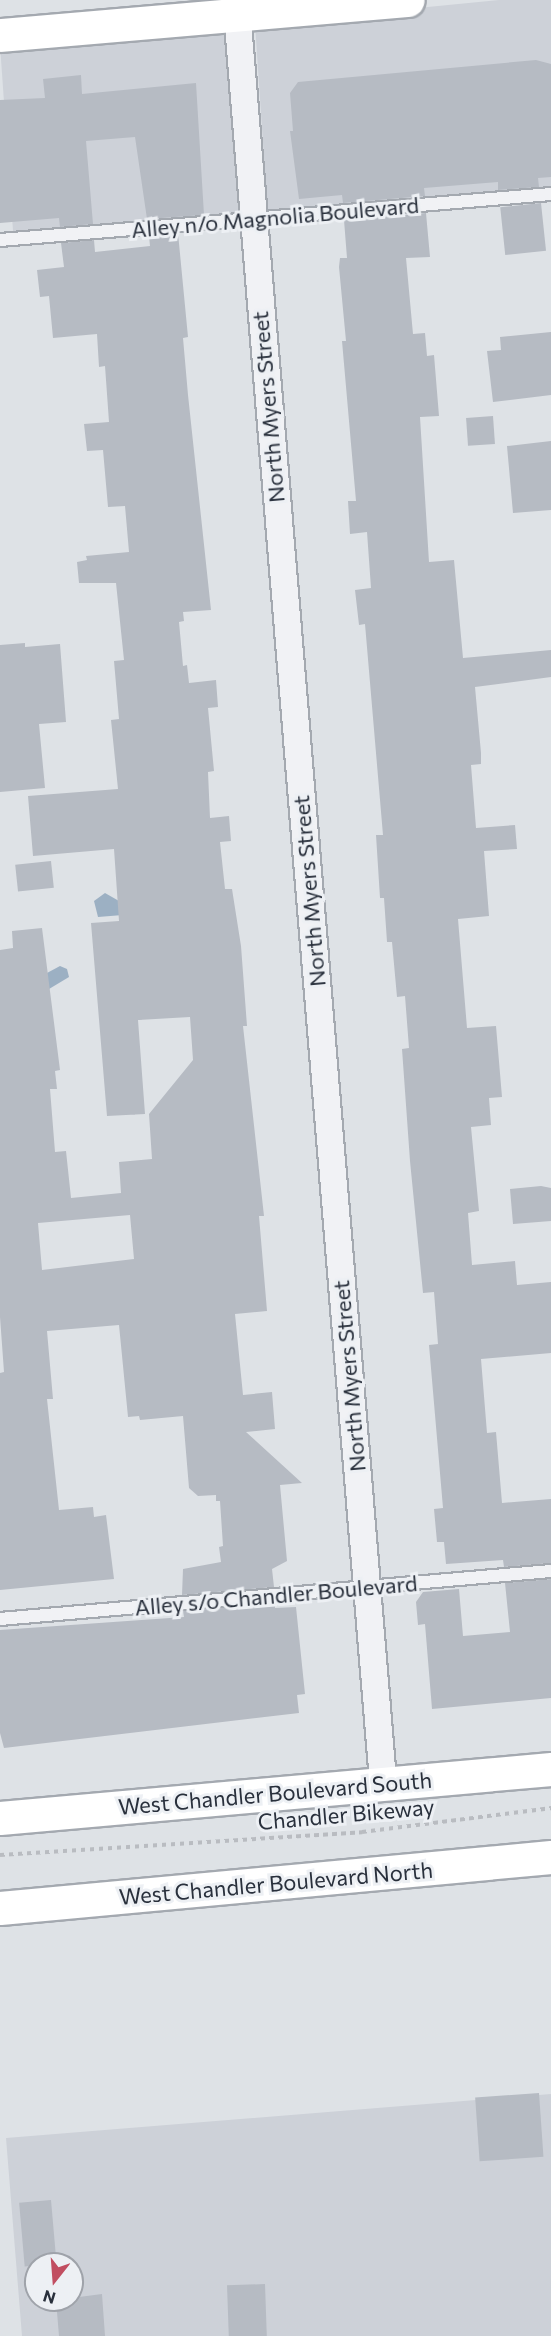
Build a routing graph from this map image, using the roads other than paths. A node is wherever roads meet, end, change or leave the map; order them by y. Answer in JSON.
{"nodes":[{"id":1,"x":407,"y":0,"type":"edge"},
{"id":2,"x":237,"y":8,"type":"edge"},
{"id":3,"x":0,"y":35,"type":"edge"},
{"id":4,"x":551,"y":194,"type":"edge"},
{"id":5,"x":252,"y":218,"type":"junction"},
{"id":6,"x":0,"y":240,"type":"edge"},
{"id":7,"x":551,"y":1571,"type":"edge"},
{"id":8,"x":367,"y":1587,"type":"junction"},
{"id":9,"x":0,"y":1619,"type":"edge"},
{"id":10,"x":551,"y":1769,"type":"edge"},
{"id":11,"x":383,"y":1782,"type":"junction"},
{"id":12,"x":0,"y":1818,"type":"edge"},
{"id":13,"x":551,"y":1857,"type":"edge"},
{"id":14,"x":0,"y":1908,"type":"edge"}],
"edges":[{"from":1,"to":2,"type":"main road"},
{"from":2,"to":3,"type":"main road"},
{"from":2,"to":5,"type":"street","name":"North Myers Street"},
{"from":4,"to":5,"type":"lane","name":"Alley n/o Magnolia Boulevard"},
{"from":5,"to":6,"type":"lane","name":"Alley n/o Magnolia Boulevard"},
{"from":5,"to":8,"type":"street","name":"North Myers Street"},
{"from":7,"to":8,"type":"lane","name":"Alley s/o Chandler Boulevard"},
{"from":8,"to":9,"type":"lane","name":"Alley s/o Chandler Boulevard"},
{"from":8,"to":11,"type":"street","name":"North Myers Street"},
{"from":10,"to":11,"type":"main road","name":"West Chandler Boulevard South"},
{"from":11,"to":12,"type":"main road","name":"West Chandler Boulevard South"},
{"from":13,"to":14,"type":"main road","name":"West Chandler Boulevard North"}]}
